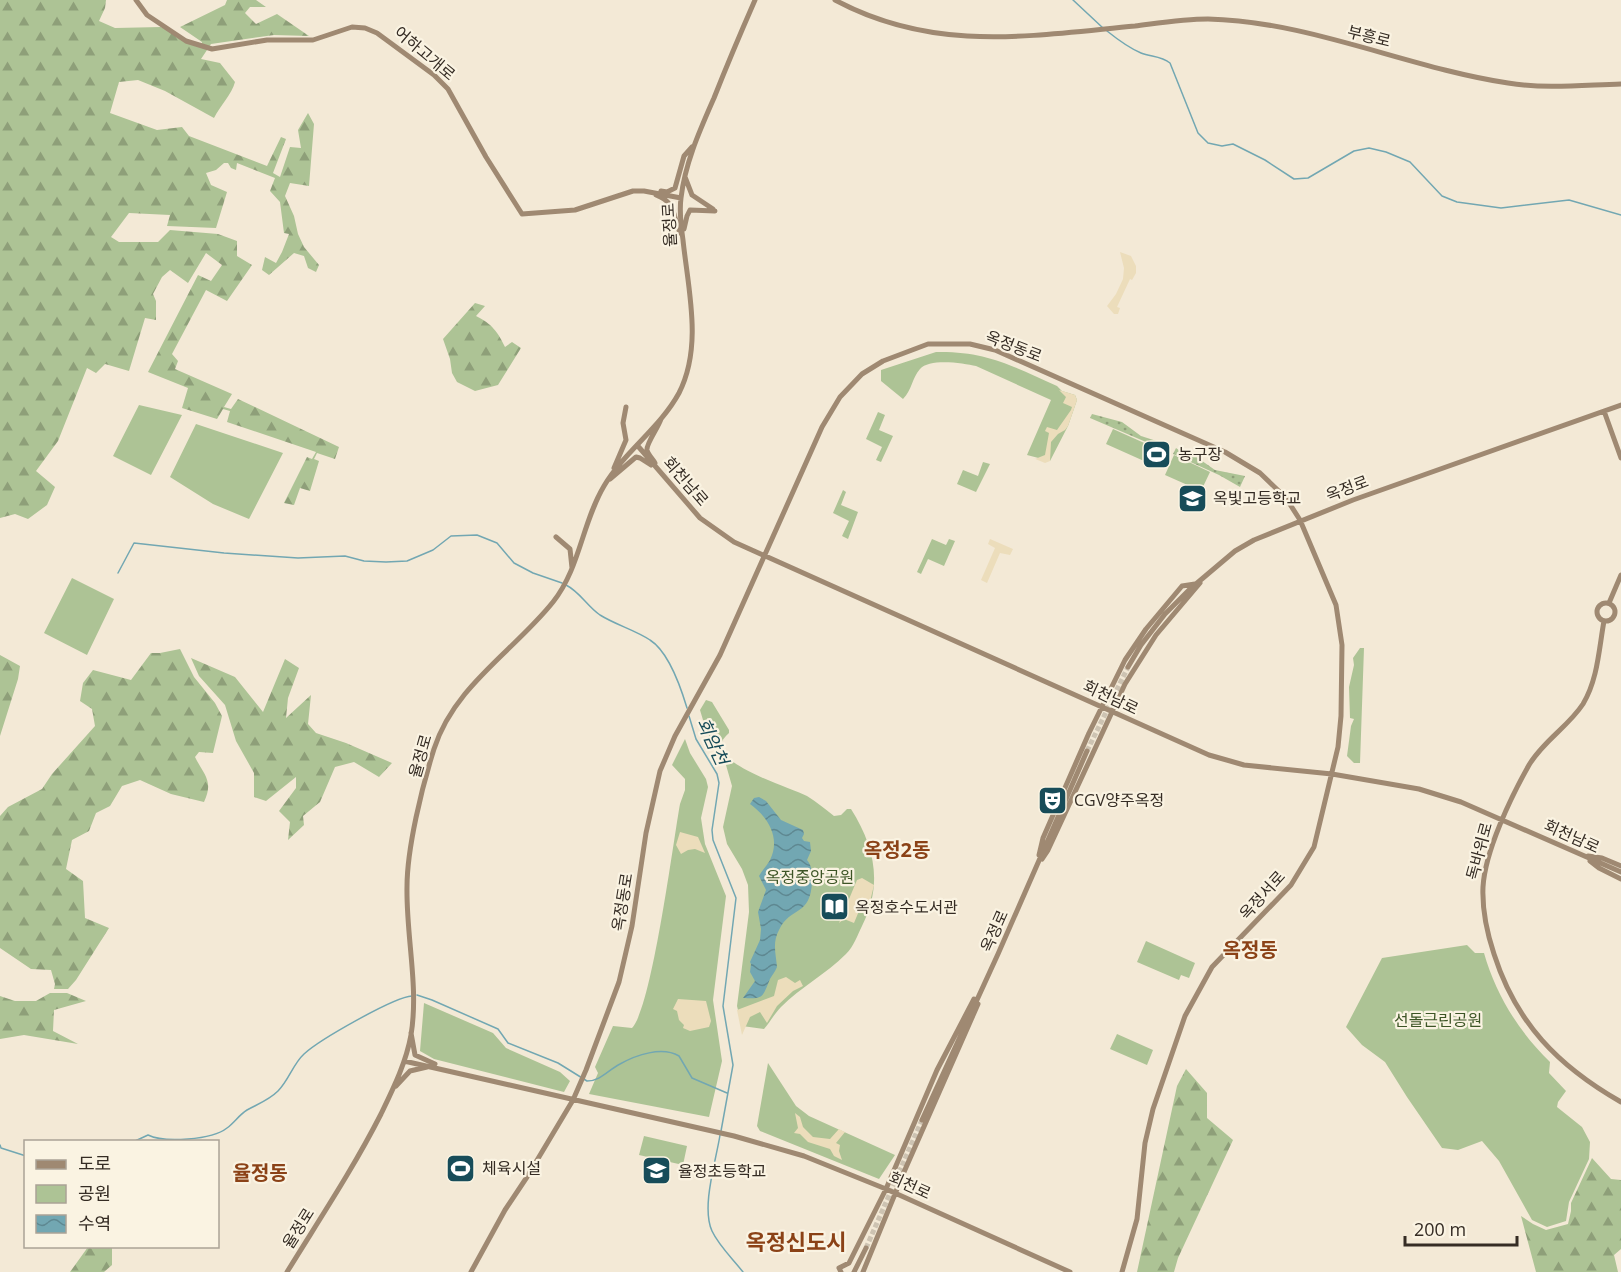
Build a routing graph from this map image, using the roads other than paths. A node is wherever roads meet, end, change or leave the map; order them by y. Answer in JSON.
{"nodes":[{"id":1,"x":136,"y":0,"type":"edge"},
{"id":2,"x":749,"y":0,"type":"edge"},
{"id":3,"x":755,"y":0,"type":"edge"},
{"id":4,"x":835,"y":0,"type":"edge"},
{"id":5,"x":748,"y":15,"type":"junction"},
{"id":6,"x":1621,"y":84,"type":"edge"},
{"id":7,"x":695,"y":144,"type":"junction"},
{"id":8,"x":685,"y":175,"type":"junction"},
{"id":9,"x":644,"y":190,"type":"junction"},
{"id":10,"x":681,"y":198,"type":"junction"},
{"id":11,"x":682,"y":237,"type":"junction"},
{"id":12,"x":1621,"y":405,"type":"edge"},
{"id":13,"x":626,"y":407,"type":"dead end"},
{"id":14,"x":1604,"y":411,"type":"junction"},
{"id":15,"x":661,"y":417,"type":"junction"},
{"id":16,"x":637,"y":446,"type":"junction"},
{"id":17,"x":1621,"y":458,"type":"edge"},
{"id":18,"x":658,"y":470,"type":"junction"},
{"id":19,"x":613,"y":473,"type":"junction"},
{"id":20,"x":606,"y":482,"type":"junction"},
{"id":21,"x":1300,"y":520,"type":"junction"},
{"id":22,"x":556,"y":537,"type":"dead end"},
{"id":23,"x":765,"y":556,"type":"junction"},
{"id":24,"x":572,"y":569,"type":"junction"},
{"id":25,"x":1621,"y":575,"type":"edge"},
{"id":26,"x":1206,"y":576,"type":"junction"},
{"id":27,"x":1196,"y":584,"type":"junction"},
{"id":28,"x":1609,"y":603,"type":"junction"},
{"id":29,"x":1604,"y":621,"type":"junction"},
{"id":30,"x":1128,"y":667,"type":"tunnel mouth"},
{"id":31,"x":1118,"y":672,"type":"junction"},
{"id":32,"x":1129,"y":678,"type":"junction"},
{"id":33,"x":1101,"y":706,"type":"junction"},
{"id":34,"x":1112,"y":711,"type":"junction"},
{"id":35,"x":1084,"y":744,"type":"junction"},
{"id":36,"x":1096,"y":746,"type":"junction"},
{"id":37,"x":1087,"y":751,"type":"tunnel mouth"},
{"id":38,"x":1332,"y":774,"type":"junction"},
{"id":39,"x":1501,"y":820,"type":"junction"},
{"id":40,"x":1581,"y":855,"type":"junction"},
{"id":41,"x":1037,"y":866,"type":"junction"},
{"id":42,"x":1621,"y":866,"type":"edge"},
{"id":43,"x":1621,"y":872,"type":"edge"},
{"id":44,"x":1621,"y":879,"type":"edge"},
{"id":45,"x":981,"y":991,"type":"junction"},
{"id":46,"x":411,"y":1032,"type":"junction"},
{"id":47,"x":404,"y":1061,"type":"junction"},
{"id":48,"x":434,"y":1066,"type":"junction"},
{"id":49,"x":441,"y":1068,"type":"junction"},
{"id":50,"x":392,"y":1092,"type":"junction"},
{"id":51,"x":573,"y":1100,"type":"junction"},
{"id":52,"x":1621,"y":1102,"type":"edge"},
{"id":53,"x":922,"y":1120,"type":"tunnel mouth"},
{"id":54,"x":910,"y":1134,"type":"junction"},
{"id":55,"x":921,"y":1137,"type":"junction"},
{"id":56,"x":886,"y":1189,"type":"junction"},
{"id":57,"x":896,"y":1193,"type":"junction"},
{"id":58,"x":863,"y":1234,"type":"junction"},
{"id":59,"x":876,"y":1239,"type":"junction"},
{"id":60,"x":866,"y":1248,"type":"tunnel mouth"},
{"id":61,"x":862,"y":1270,"type":"edge"},
{"id":62,"x":287,"y":1272,"type":"edge"},
{"id":63,"x":471,"y":1272,"type":"edge"},
{"id":64,"x":842,"y":1272,"type":"edge"},
{"id":65,"x":854,"y":1272,"type":"edge"},
{"id":66,"x":1070,"y":1272,"type":"edge"},
{"id":67,"x":1122,"y":1272,"type":"edge"}],
"edges":[{"from":1,"to":9,"type":"main road","name":"어하고개로"},
{"from":2,"to":5,"type":"main road"},
{"from":3,"to":5,"type":"main road","name":"율정로"},
{"from":4,"to":6,"type":"main road","name":"부흥로"},
{"from":5,"to":7,"type":"main road","name":"율정로"},
{"from":7,"to":8,"type":"main road","name":"율정로"},
{"from":7,"to":9,"type":"main road"},
{"from":8,"to":10,"type":"main road","name":"율정로"},
{"from":8,"to":11,"type":"main road"},
{"from":9,"to":10,"type":"main road","name":"어하고개로"},
{"from":9,"to":11,"type":"main road"},
{"from":10,"to":11,"type":"main road","name":"율정로"},
{"from":11,"to":15,"type":"main road","name":"율정로"},
{"from":12,"to":14,"type":"main road","name":"옥정로"},
{"from":13,"to":19,"type":"main road"},
{"from":14,"to":17,"type":"main road"},
{"from":14,"to":21,"type":"main road","name":"옥정로"},
{"from":15,"to":16,"type":"main road","name":"율정로"},
{"from":15,"to":18,"type":"main road"},
{"from":16,"to":18,"type":"main road","name":"회천남로"},
{"from":16,"to":19,"type":"main road","name":"율정로"},
{"from":18,"to":20,"type":"main road"},
{"from":18,"to":23,"type":"main road","name":"회천남로"},
{"from":19,"to":20,"type":"main road"},
{"from":20,"to":24,"type":"main road","name":"율정로"},
{"from":21,"to":23,"type":"main road","name":"옥정동로"},
{"from":21,"to":26,"type":"main road","name":"옥정로"},
{"from":21,"to":38,"type":"main road","name":"옥정서로"},
{"from":22,"to":24,"type":"main road"},
{"from":23,"to":33,"type":"main road","name":"회천남로"},
{"from":23,"to":51,"type":"main road","name":"옥정동로"},
{"from":24,"to":46,"type":"main road","name":"율정로"},
{"from":25,"to":28,"type":"main road"},
{"from":26,"to":27,"type":"main road","name":"옥정로"},
{"from":26,"to":32,"type":"main road"},
{"from":27,"to":30,"type":"main road","name":"옥정로"},
{"from":27,"to":31,"type":"main road"},
{"from":28,"to":29,"type":"main road"},
{"from":28,"to":29,"type":"main road"},
{"from":29,"to":39,"type":"main road","name":"독바위로"},
{"from":31,"to":32,"type":"main road"},
{"from":31,"to":33,"type":"main road"},
{"from":32,"to":34,"type":"main road"},
{"from":33,"to":34,"type":"main road","name":"회천남로"},
{"from":33,"to":35,"type":"main road"},
{"from":34,"to":36,"type":"main road"},
{"from":34,"to":38,"type":"main road","name":"회천남로"},
{"from":35,"to":36,"type":"main road"},
{"from":35,"to":41,"type":"main road"},
{"from":36,"to":41,"type":"main road"},
{"from":37,"to":41,"type":"main road","name":"옥정로"},
{"from":38,"to":39,"type":"main road","name":"회천남로"},
{"from":38,"to":67,"type":"main road","name":"옥정서로"},
{"from":39,"to":40,"type":"main road","name":"회천남로"},
{"from":39,"to":52,"type":"main road","name":"독바위로"},
{"from":40,"to":42,"type":"main road"},
{"from":40,"to":43,"type":"main road","name":"회천남로"},
{"from":40,"to":44,"type":"main road"},
{"from":41,"to":45,"type":"main road","name":"옥정로"},
{"from":45,"to":53,"type":"main road","name":"옥정로"},
{"from":45,"to":54,"type":"main road"},
{"from":45,"to":55,"type":"main road"},
{"from":46,"to":47,"type":"main road","name":"율정로"},
{"from":46,"to":49,"type":"main road"},
{"from":47,"to":48,"type":"main road"},
{"from":47,"to":50,"type":"main road","name":"율정로"},
{"from":48,"to":49,"type":"main road"},
{"from":48,"to":50,"type":"main road"},
{"from":49,"to":51,"type":"main road"},
{"from":50,"to":62,"type":"main road","name":"율정로"},
{"from":51,"to":56,"type":"main road","name":"회천로"},
{"from":51,"to":63,"type":"main road"},
{"from":54,"to":55,"type":"main road"},
{"from":54,"to":56,"type":"main road"},
{"from":55,"to":57,"type":"main road"},
{"from":56,"to":57,"type":"main road","name":"회천로"},
{"from":56,"to":58,"type":"main road"},
{"from":57,"to":59,"type":"main road"},
{"from":57,"to":66,"type":"main road","name":"회천로"},
{"from":58,"to":59,"type":"main road"},
{"from":58,"to":64,"type":"main road"},
{"from":59,"to":61,"type":"main road"},
{"from":60,"to":65,"type":"main road"}]}
